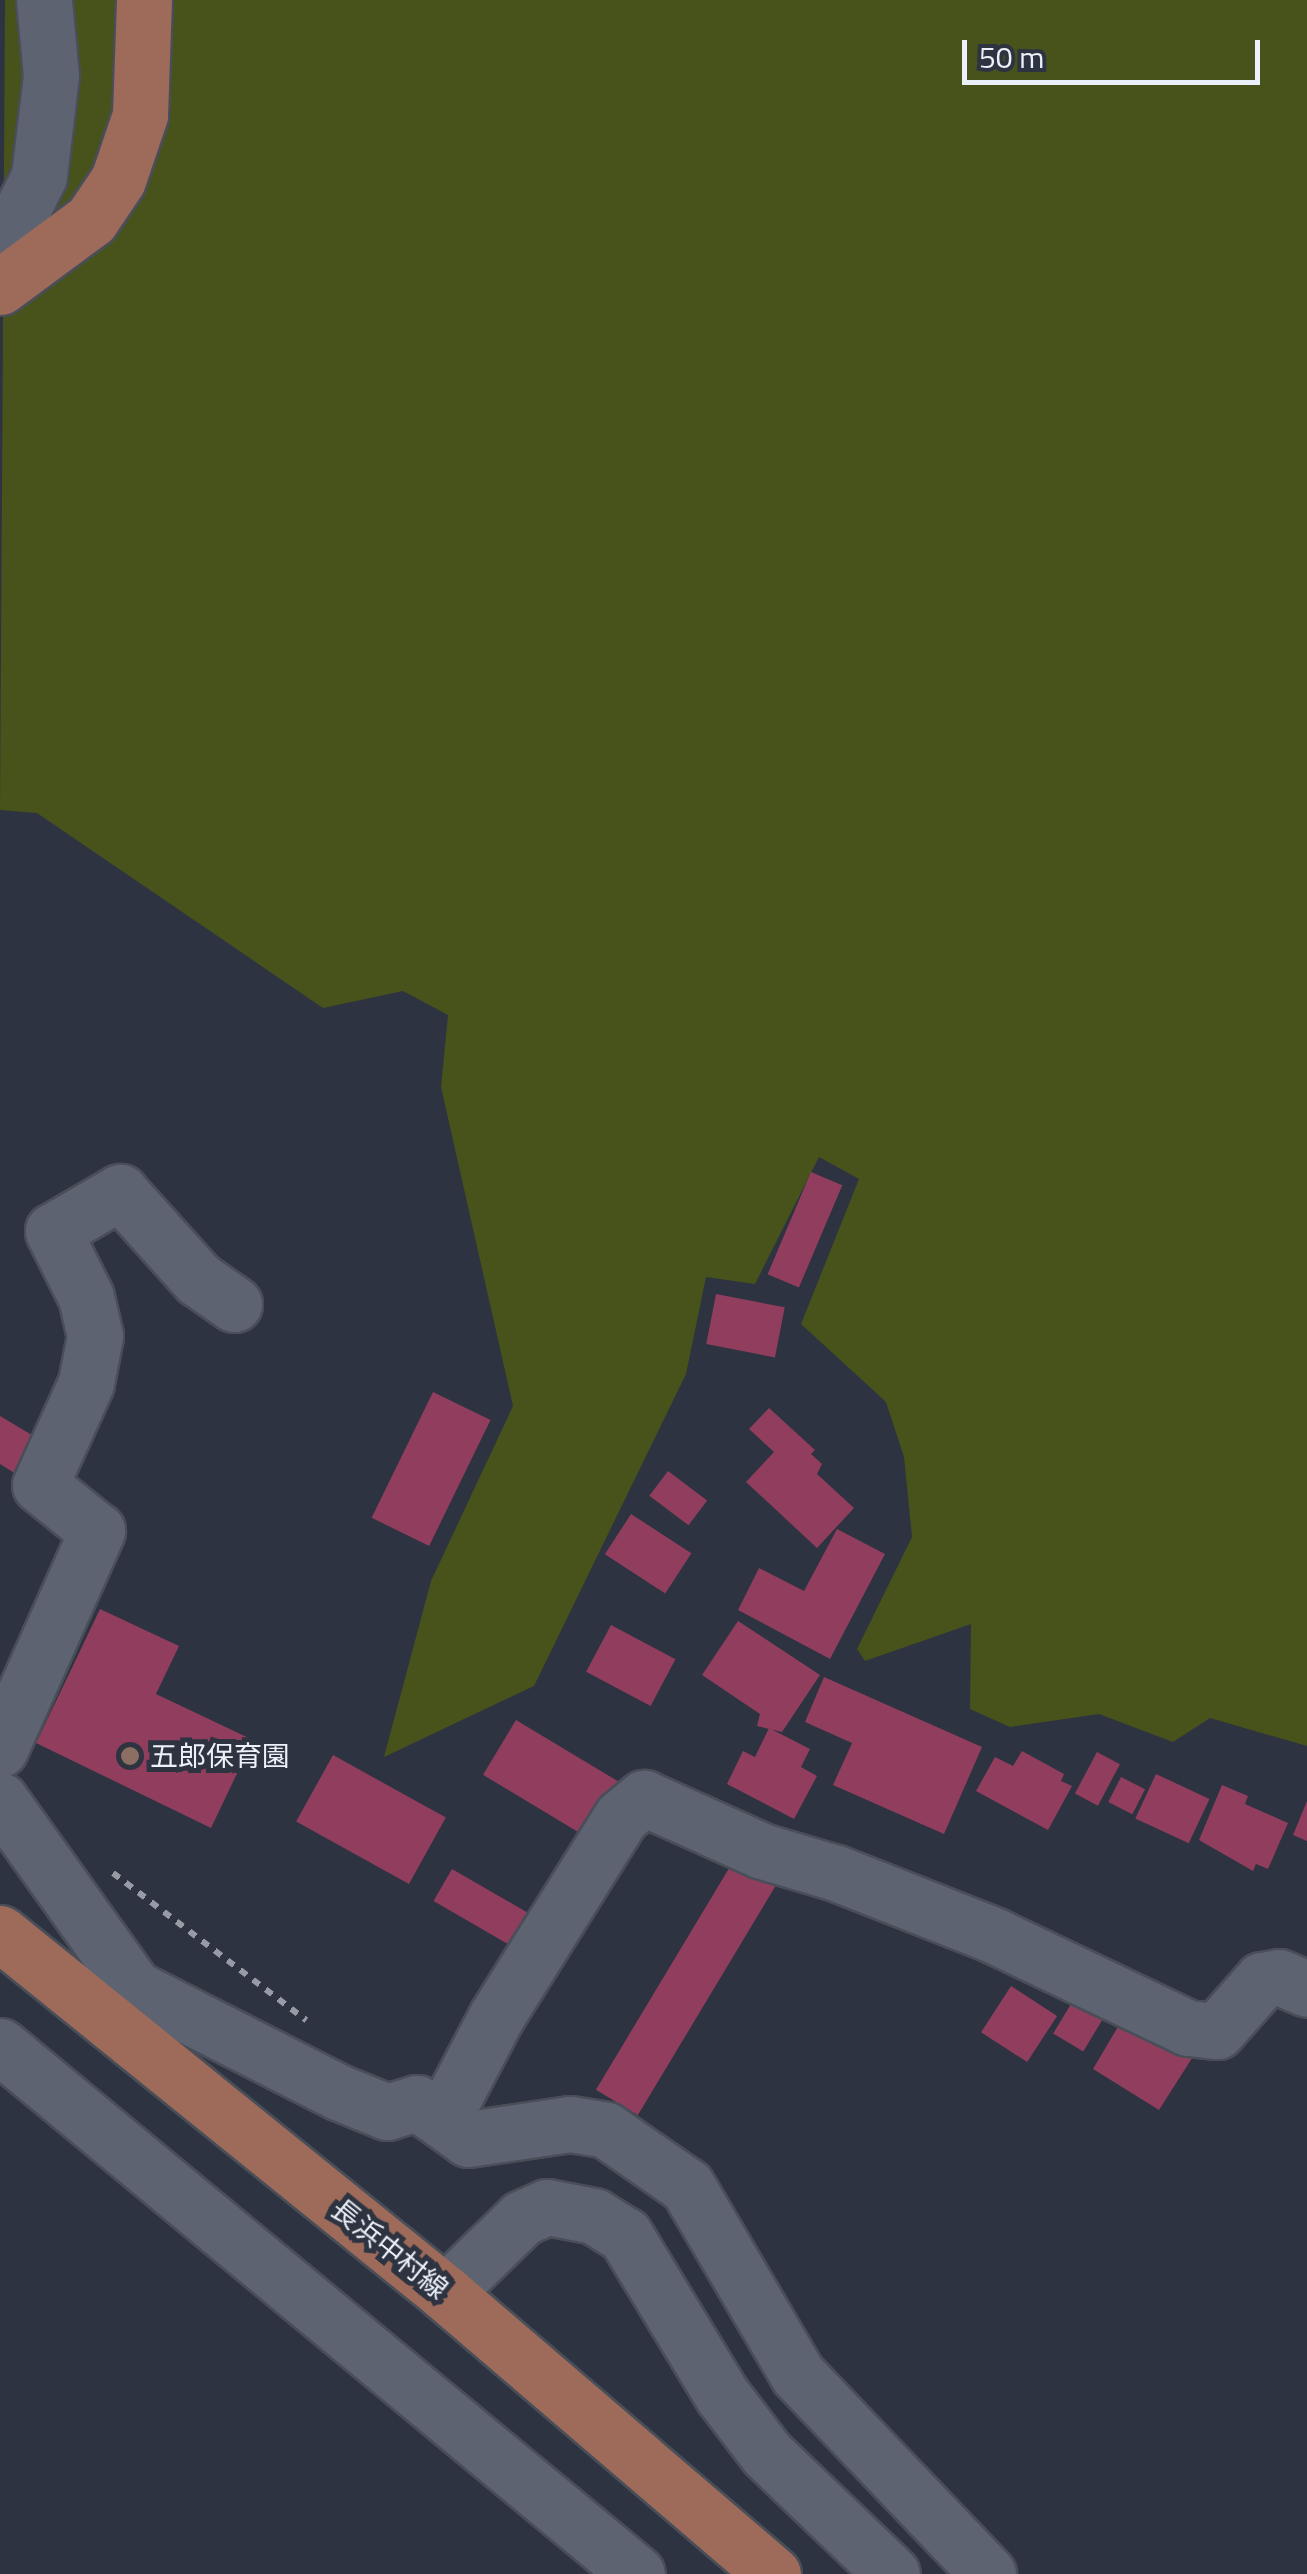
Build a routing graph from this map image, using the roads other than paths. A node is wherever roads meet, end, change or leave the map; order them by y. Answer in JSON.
{"nodes":[{"id":1,"x":44,"y":0,"type":"edge"},
{"id":2,"x":144,"y":0,"type":"edge"},
{"id":3,"x":0,"y":254,"type":"edge"},
{"id":4,"x":0,"y":287,"type":"edge"},
{"id":5,"x":234,"y":1304,"type":"dead end"},
{"id":6,"x":0,"y":1749,"type":"edge"},
{"id":7,"x":0,"y":1800,"type":"edge"},
{"id":8,"x":0,"y":1933,"type":"edge"},
{"id":9,"x":1307,"y":1990,"type":"edge"},
{"id":10,"x":122,"y":2003,"type":"junction"},
{"id":11,"x":0,"y":2046,"type":"edge"},
{"id":12,"x":442,"y":2120,"type":"junction"},
{"id":13,"x":445,"y":2293,"type":"junction"},
{"id":14,"x":784,"y":2472,"type":"junction"},
{"id":15,"x":939,"y":2526,"type":"junction"},
{"id":16,"x":637,"y":2574,"type":"edge"},
{"id":17,"x":773,"y":2574,"type":"edge"},
{"id":18,"x":892,"y":2574,"type":"edge"},
{"id":19,"x":988,"y":2574,"type":"edge"}],
"edges":[{"from":1,"to":3,"type":"street"},
{"from":2,"to":4,"type":"main road"},
{"from":5,"to":6,"type":"street"},
{"from":7,"to":10,"type":"street"},
{"from":8,"to":10,"type":"main road","name":"長浜中村線"},
{"from":9,"to":12,"type":"street"},
{"from":10,"to":12,"type":"street"},
{"from":10,"to":13,"type":"main road","name":"長浜中村線"},
{"from":11,"to":16,"type":"street"},
{"from":12,"to":15,"type":"street"},
{"from":13,"to":14,"type":"street"},
{"from":13,"to":17,"type":"main road","name":"長浜中村線"},
{"from":14,"to":15,"type":"street"},
{"from":14,"to":18,"type":"street"},
{"from":15,"to":19,"type":"street"}]}
